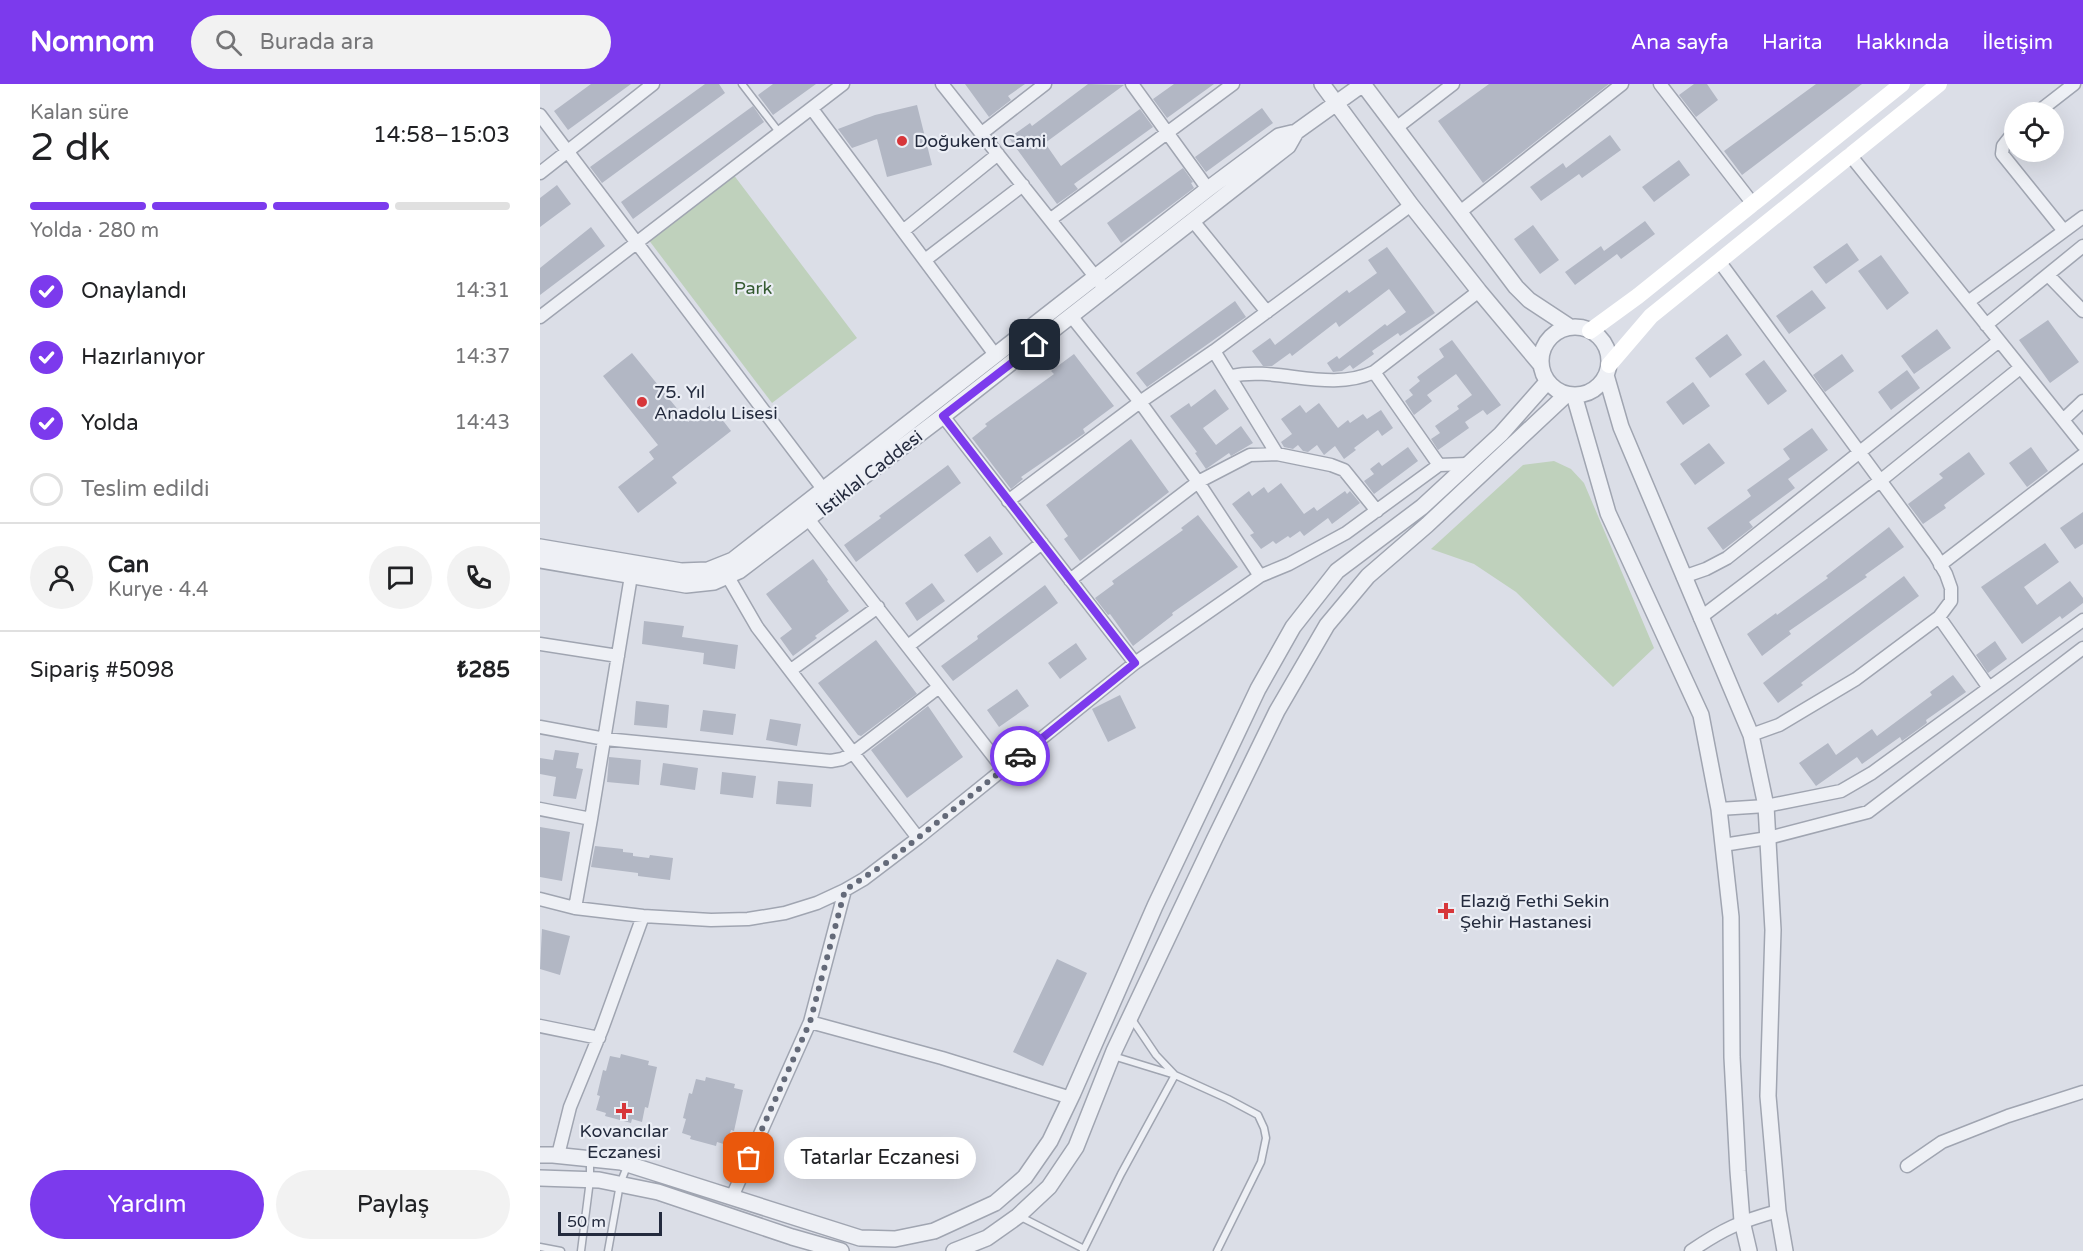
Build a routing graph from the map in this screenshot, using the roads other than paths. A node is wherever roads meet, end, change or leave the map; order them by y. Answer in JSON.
{"nodes":[{"id":1,"x":653,"y":84,"type":"edge"},
{"id":2,"x":742,"y":84,"type":"edge"},
{"id":3,"x":843,"y":84,"type":"edge"},
{"id":4,"x":942,"y":84,"type":"edge"},
{"id":5,"x":1045,"y":84,"type":"edge"},
{"id":6,"x":1132,"y":84,"type":"edge"},
{"id":7,"x":1233,"y":84,"type":"edge"},
{"id":8,"x":1322,"y":84,"type":"edge"},
{"id":9,"x":1363,"y":84,"type":"edge"},
{"id":10,"x":1453,"y":84,"type":"edge"},
{"id":11,"x":1622,"y":84,"type":"edge"},
{"id":12,"x":1660,"y":84,"type":"edge"},
{"id":13,"x":1902,"y":84,"type":"edge"},
{"id":14,"x":1939,"y":84,"type":"edge"},
{"id":15,"x":2074,"y":84,"type":"edge"},
{"id":16,"x":2051,"y":102,"type":"edge"},
{"id":17,"x":1336,"y":103,"type":"junction"},
{"id":18,"x":812,"y":109,"type":"junction"},
{"id":19,"x":540,"y":115,"type":"edge"},
{"id":20,"x":1396,"y":128,"type":"junction"},
{"id":21,"x":779,"y":132,"type":"junction"},
{"id":22,"x":1296,"y":132,"type":"junction"},
{"id":23,"x":982,"y":134,"type":"junction"},
{"id":24,"x":1167,"y":134,"type":"junction"},
{"id":25,"x":568,"y":151,"type":"junction"},
{"id":26,"x":998,"y":154,"type":"junction"},
{"id":27,"x":1850,"y":155,"type":"junction"},
{"id":28,"x":2008,"y":162,"type":"edge"},
{"id":29,"x":540,"y":173,"type":"edge"},
{"id":30,"x":1023,"y":185,"type":"junction"},
{"id":31,"x":1208,"y":189,"type":"junction"},
{"id":32,"x":1753,"y":204,"type":"junction"},
{"id":33,"x":1411,"y":205,"type":"junction"},
{"id":34,"x":1460,"y":212,"type":"junction"},
{"id":35,"x":2083,"y":217,"type":"edge"},
{"id":36,"x":1051,"y":219,"type":"junction"},
{"id":37,"x":1193,"y":221,"type":"junction"},
{"id":38,"x":903,"y":231,"type":"junction"},
{"id":39,"x":2064,"y":231,"type":"junction"},
{"id":40,"x":637,"y":242,"type":"junction"},
{"id":41,"x":2083,"y":246,"type":"edge"},
{"id":42,"x":925,"y":260,"type":"junction"},
{"id":43,"x":1719,"y":261,"type":"junction"},
{"id":44,"x":2048,"y":275,"type":"junction"},
{"id":45,"x":1101,"y":284,"type":"junction"},
{"id":46,"x":1479,"y":291,"type":"junction"},
{"id":47,"x":1968,"y":302,"type":"junction"},
{"id":48,"x":2083,"y":311,"type":"edge"},
{"id":49,"x":1267,"y":312,"type":"junction"},
{"id":50,"x":540,"y":317,"type":"edge"},
{"id":51,"x":1072,"y":317,"type":"junction"},
{"id":52,"x":1986,"y":325,"type":"junction"},
{"id":53,"x":1570,"y":327,"type":"junction"},
{"id":54,"x":1590,"y":331,"type":"junction"},
{"id":55,"x":1999,"y":341,"type":"junction"},
{"id":56,"x":1214,"y":351,"type":"junction"},
{"id":57,"x":996,"y":356,"type":"junction"},
{"id":58,"x":1541,"y":365,"type":"junction"},
{"id":59,"x":2020,"y":368,"type":"junction"},
{"id":60,"x":1608,"y":370,"type":"junction"},
{"id":61,"x":1374,"y":372,"type":"junction"},
{"id":62,"x":1231,"y":376,"type":"junction"},
{"id":63,"x":1547,"y":382,"type":"junction"},
{"id":64,"x":1570,"y":395,"type":"junction"},
{"id":65,"x":2083,"y":401,"type":"edge"},
{"id":66,"x":1140,"y":402,"type":"junction"},
{"id":67,"x":943,"y":416,"type":"junction"},
{"id":68,"x":2063,"y":420,"type":"junction"},
{"id":69,"x":2083,"y":446,"type":"edge"},
{"id":70,"x":1860,"y":453,"type":"junction"},
{"id":71,"x":1277,"y":454,"type":"junction"},
{"id":72,"x":2083,"y":456,"type":"edge"},
{"id":73,"x":1467,"y":464,"type":"junction"},
{"id":74,"x":1439,"y":465,"type":"junction"},
{"id":75,"x":1880,"y":481,"type":"junction"},
{"id":76,"x":1198,"y":482,"type":"junction"},
{"id":77,"x":824,"y":489,"type":"junction"},
{"id":78,"x":1008,"y":501,"type":"junction"},
{"id":79,"x":1377,"y":511,"type":"junction"},
{"id":80,"x":809,"y":520,"type":"junction"},
{"id":81,"x":1042,"y":543,"type":"junction"},
{"id":82,"x":540,"y":547,"type":"edge"},
{"id":83,"x":540,"y":560,"type":"edge"},
{"id":84,"x":1940,"y":565,"type":"junction"},
{"id":85,"x":724,"y":571,"type":"junction"},
{"id":86,"x":631,"y":576,"type":"junction"},
{"id":87,"x":1260,"y":576,"type":"junction"},
{"id":88,"x":1683,"y":577,"type":"junction"},
{"id":89,"x":1070,"y":580,"type":"junction"},
{"id":90,"x":878,"y":608,"type":"junction"},
{"id":91,"x":1939,"y":617,"type":"junction"},
{"id":92,"x":1700,"y":618,"type":"junction"},
{"id":93,"x":2083,"y":620,"type":"edge"},
{"id":94,"x":540,"y":644,"type":"edge"},
{"id":95,"x":908,"y":646,"type":"junction"},
{"id":96,"x":2083,"y":648,"type":"edge"},
{"id":97,"x":618,"y":656,"type":"junction"},
{"id":98,"x":1135,"y":663,"type":"junction"},
{"id":99,"x":791,"y":670,"type":"junction"},
{"id":100,"x":939,"y":687,"type":"junction"},
{"id":101,"x":1989,"y":688,"type":"junction"},
{"id":102,"x":540,"y":727,"type":"edge"},
{"id":103,"x":1751,"y":735,"type":"junction"},
{"id":104,"x":605,"y":739,"type":"junction"},
{"id":105,"x":853,"y":753,"type":"junction"},
{"id":106,"x":1004,"y":770,"type":"junction"},
{"id":107,"x":1766,"y":806,"type":"junction"},
{"id":108,"x":540,"y":809,"type":"edge"},
{"id":109,"x":1719,"y":809,"type":"junction"},
{"id":110,"x":591,"y":819,"type":"junction"},
{"id":111,"x":918,"y":838,"type":"junction"},
{"id":112,"x":1768,"y":838,"type":"junction"},
{"id":113,"x":1723,"y":845,"type":"junction"},
{"id":114,"x":845,"y":890,"type":"junction"},
{"id":115,"x":540,"y":899,"type":"edge"},
{"id":116,"x":574,"y":908,"type":"junction"},
{"id":117,"x":643,"y":916,"type":"junction"},
{"id":118,"x":1130,"y":1017,"type":"junction"},
{"id":119,"x":810,"y":1022,"type":"junction"},
{"id":120,"x":540,"y":1026,"type":"edge"},
{"id":121,"x":599,"y":1038,"type":"junction"},
{"id":122,"x":1112,"y":1056,"type":"junction"},
{"id":123,"x":1175,"y":1075,"type":"junction"},
{"id":124,"x":2083,"y":1092,"type":"edge"},
{"id":125,"x":1071,"y":1098,"type":"junction"},
{"id":126,"x":540,"y":1155,"type":"edge"},
{"id":127,"x":558,"y":1155,"type":"junction"},
{"id":128,"x":590,"y":1159,"type":"junction"},
{"id":129,"x":628,"y":1164,"type":"junction"},
{"id":130,"x":1907,"y":1166,"type":"dead end"},
{"id":131,"x":540,"y":1178,"type":"edge"},
{"id":132,"x":590,"y":1180,"type":"junction"},
{"id":133,"x":620,"y":1184,"type":"junction"},
{"id":134,"x":732,"y":1197,"type":"junction"},
{"id":135,"x":1778,"y":1211,"type":"junction"},
{"id":136,"x":1018,"y":1216,"type":"junction"},
{"id":137,"x":1742,"y":1221,"type":"junction"},
{"id":138,"x":540,"y":1247,"type":"edge"},
{"id":139,"x":1084,"y":1250,"type":"edge"},
{"id":140,"x":561,"y":1251,"type":"edge"},
{"id":141,"x":581,"y":1251,"type":"edge"},
{"id":142,"x":608,"y":1251,"type":"edge"},
{"id":143,"x":841,"y":1251,"type":"edge"},
{"id":144,"x":954,"y":1251,"type":"edge"},
{"id":145,"x":1217,"y":1251,"type":"edge"},
{"id":146,"x":1691,"y":1251,"type":"edge"},
{"id":147,"x":1749,"y":1251,"type":"edge"},
{"id":148,"x":1785,"y":1251,"type":"edge"}],
"edges":[{"from":1,"to":25,"type":"street"},
{"from":2,"to":21,"type":"lane"},
{"from":3,"to":18,"type":"street"},
{"from":4,"to":23,"type":"street"},
{"from":5,"to":23,"type":"street"},
{"from":6,"to":24,"type":"street"},
{"from":7,"to":24,"type":"street"},
{"from":8,"to":17,"type":"street"},
{"from":9,"to":17,"type":"street","name":"İstiklal Caddesi"},
{"from":9,"to":20,"type":"street"},
{"from":10,"to":20,"type":"street"},
{"from":11,"to":34,"type":"street"},
{"from":12,"to":32,"type":"street"},
{"from":13,"to":32,"type":"main road"},
{"from":14,"to":27,"type":"main road"},
{"from":15,"to":16,"type":"street"},
{"from":17,"to":22,"type":"street","name":"İstiklal Caddesi"},
{"from":17,"to":33,"type":"street"},
{"from":18,"to":21,"type":"street"},
{"from":18,"to":38,"type":"street"},
{"from":19,"to":25,"type":"street"},
{"from":20,"to":34,"type":"street"},
{"from":21,"to":40,"type":"street"},
{"from":22,"to":31,"type":"street","name":"İstiklal Caddesi"},
{"from":22,"to":37,"type":"street","name":"İstiklal Caddesi"},
{"from":23,"to":26,"type":"street"},
{"from":24,"to":31,"type":"street"},
{"from":24,"to":36,"type":"street"},
{"from":25,"to":29,"type":"street"},
{"from":25,"to":40,"type":"street"},
{"from":26,"to":30,"type":"street"},
{"from":26,"to":38,"type":"street"},
{"from":27,"to":43,"type":"main road"},
{"from":27,"to":47,"type":"street"},
{"from":28,"to":39,"type":"street"},
{"from":30,"to":36,"type":"street"},
{"from":30,"to":42,"type":"street"},
{"from":31,"to":45,"type":"street","name":"İstiklal Caddesi"},
{"from":32,"to":54,"type":"main road"},
{"from":33,"to":46,"type":"street"},
{"from":33,"to":49,"type":"street"},
{"from":34,"to":53,"type":"street"},
{"from":35,"to":39,"type":"street"},
{"from":36,"to":45,"type":"street"},
{"from":37,"to":45,"type":"street","name":"İstiklal Caddesi"},
{"from":37,"to":49,"type":"street"},
{"from":38,"to":42,"type":"street"},
{"from":39,"to":47,"type":"street"},
{"from":40,"to":50,"type":"street"},
{"from":40,"to":77,"type":"street"},
{"from":41,"to":44,"type":"street"},
{"from":42,"to":57,"type":"street"},
{"from":43,"to":60,"type":"main road"},
{"from":43,"to":70,"type":"street"},
{"from":44,"to":48,"type":"street"},
{"from":44,"to":52,"type":"street"},
{"from":45,"to":51,"type":"street","name":"İstiklal Caddesi"},
{"from":45,"to":57,"type":"street","name":"İstiklal Caddesi"},
{"from":46,"to":58,"type":"street"},
{"from":46,"to":61,"type":"street"},
{"from":47,"to":52,"type":"street"},
{"from":49,"to":56,"type":"street"},
{"from":51,"to":66,"type":"street"},
{"from":51,"to":67,"type":"street","name":"İstiklal Caddesi"},
{"from":52,"to":55,"type":"street"},
{"from":53,"to":54,"type":"street"},
{"from":53,"to":58,"type":"street"},
{"from":54,"to":60,"type":"street"},
{"from":55,"to":59,"type":"street"},
{"from":55,"to":70,"type":"street"},
{"from":56,"to":62,"type":"street"},
{"from":56,"to":66,"type":"street"},
{"from":57,"to":77,"type":"street","name":"İstiklal Caddesi"},
{"from":58,"to":63,"type":"street"},
{"from":59,"to":68,"type":"street"},
{"from":59,"to":75,"type":"street"},
{"from":60,"to":64,"type":"street"},
{"from":60,"to":88,"type":"street"},
{"from":61,"to":62,"type":"street"},
{"from":61,"to":74,"type":"street"},
{"from":62,"to":71,"type":"street"},
{"from":63,"to":64,"type":"street"},
{"from":63,"to":73,"type":"street"},
{"from":64,"to":109,"type":"street"},
{"from":64,"to":118,"type":"street"},
{"from":65,"to":68,"type":"street"},
{"from":66,"to":76,"type":"street"},
{"from":66,"to":78,"type":"street"},
{"from":67,"to":78,"type":"street"},
{"from":67,"to":80,"type":"street","name":"İstiklal Caddesi"},
{"from":68,"to":69,"type":"street"},
{"from":70,"to":75,"type":"street"},
{"from":70,"to":88,"type":"street"},
{"from":71,"to":76,"type":"street"},
{"from":71,"to":79,"type":"street"},
{"from":72,"to":84,"type":"street"},
{"from":73,"to":74,"type":"street"},
{"from":73,"to":125,"type":"street"},
{"from":74,"to":79,"type":"street"},
{"from":75,"to":84,"type":"street"},
{"from":75,"to":92,"type":"street"},
{"from":76,"to":87,"type":"street"},
{"from":76,"to":89,"type":"street"},
{"from":77,"to":85,"type":"street","name":"İstiklal Caddesi"},
{"from":78,"to":81,"type":"street"},
{"from":79,"to":87,"type":"street"},
{"from":80,"to":85,"type":"street","name":"İstiklal Caddesi"},
{"from":80,"to":90,"type":"street"},
{"from":81,"to":89,"type":"street"},
{"from":81,"to":95,"type":"street"},
{"from":82,"to":85,"type":"street","name":"İstiklal Caddesi"},
{"from":83,"to":86,"type":"street","name":"İstiklal Caddesi"},
{"from":84,"to":91,"type":"street"},
{"from":85,"to":86,"type":"street","name":"İstiklal Caddesi"},
{"from":85,"to":99,"type":"street"},
{"from":86,"to":97,"type":"street"},
{"from":87,"to":98,"type":"street"},
{"from":88,"to":92,"type":"street"},
{"from":89,"to":98,"type":"street"},
{"from":90,"to":95,"type":"street"},
{"from":90,"to":99,"type":"street"},
{"from":91,"to":101,"type":"street"},
{"from":91,"to":103,"type":"street"},
{"from":92,"to":103,"type":"street"},
{"from":93,"to":101,"type":"street"},
{"from":94,"to":97,"type":"street"},
{"from":95,"to":100,"type":"street"},
{"from":96,"to":112,"type":"street"},
{"from":97,"to":104,"type":"street"},
{"from":98,"to":106,"type":"street"},
{"from":99,"to":105,"type":"street"},
{"from":100,"to":105,"type":"street"},
{"from":100,"to":106,"type":"street"},
{"from":101,"to":107,"type":"street"},
{"from":102,"to":104,"type":"street"},
{"from":103,"to":107,"type":"street"},
{"from":104,"to":105,"type":"street"},
{"from":104,"to":110,"type":"street"},
{"from":105,"to":111,"type":"street"},
{"from":106,"to":111,"type":"street"},
{"from":107,"to":109,"type":"street"},
{"from":107,"to":112,"type":"street"},
{"from":108,"to":110,"type":"street"},
{"from":109,"to":113,"type":"street"},
{"from":110,"to":116,"type":"street"},
{"from":111,"to":114,"type":"street"},
{"from":112,"to":113,"type":"street"},
{"from":112,"to":135,"type":"street"},
{"from":113,"to":137,"type":"street"},
{"from":114,"to":117,"type":"street"},
{"from":114,"to":119,"type":"street"},
{"from":115,"to":116,"type":"street"},
{"from":116,"to":117,"type":"street"},
{"from":117,"to":121,"type":"street"},
{"from":118,"to":122,"type":"street"},
{"from":118,"to":123,"type":"lane"},
{"from":119,"to":125,"type":"street"},
{"from":119,"to":134,"type":"street"},
{"from":120,"to":121,"type":"street"},
{"from":121,"to":127,"type":"street"},
{"from":122,"to":123,"type":"lane"},
{"from":122,"to":136,"type":"street"},
{"from":123,"to":139,"type":"lane"},
{"from":123,"to":145,"type":"lane"},
{"from":124,"to":130,"type":"street"},
{"from":125,"to":134,"type":"street"},
{"from":126,"to":127,"type":"street"},
{"from":127,"to":128,"type":"street"},
{"from":128,"to":129,"type":"street"},
{"from":128,"to":132,"type":"lane"},
{"from":129,"to":133,"type":"lane"},
{"from":129,"to":134,"type":"street"},
{"from":131,"to":132,"type":"street"},
{"from":132,"to":133,"type":"street"},
{"from":132,"to":141,"type":"lane"},
{"from":133,"to":142,"type":"lane"},
{"from":133,"to":143,"type":"street"},
{"from":135,"to":137,"type":"street"},
{"from":135,"to":148,"type":"street"},
{"from":136,"to":139,"type":"lane"},
{"from":136,"to":144,"type":"street"},
{"from":137,"to":146,"type":"street"},
{"from":137,"to":147,"type":"street"},
{"from":138,"to":140,"type":"lane"}]}
